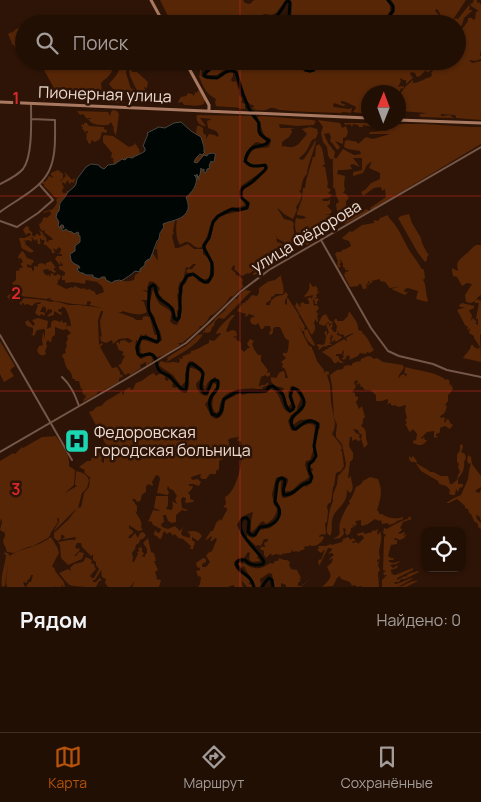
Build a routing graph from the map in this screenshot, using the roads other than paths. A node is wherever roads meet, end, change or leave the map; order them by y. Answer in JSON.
{"nodes":[{"id":1,"x":151,"y":0,"type":"edge"},
{"id":2,"x":159,"y":15,"type":"edge"},
{"id":3,"x":191,"y":70,"type":"edge"},
{"id":4,"x":0,"y":102,"type":"edge"},
{"id":5,"x":31,"y":103,"type":"junction"},
{"id":6,"x":209,"y":110,"type":"junction"},
{"id":7,"x":361,"y":118,"type":"edge"},
{"id":8,"x":31,"y":119,"type":"junction"},
{"id":9,"x":406,"y":120,"type":"edge"},
{"id":10,"x":481,"y":123,"type":"edge"},
{"id":11,"x":481,"y":146,"type":"edge"},
{"id":12,"x":0,"y":184,"type":"edge"},
{"id":13,"x":39,"y":184,"type":"junction"},
{"id":14,"x":0,"y":212,"type":"edge"},
{"id":15,"x":0,"y":221,"type":"edge"},
{"id":16,"x":321,"y":240,"type":"junction"},
{"id":17,"x":0,"y":335,"type":"edge"},
{"id":18,"x":62,"y":377,"type":"dead end"},
{"id":19,"x":481,"y":377,"type":"edge"},
{"id":20,"x":79,"y":406,"type":"junction"},
{"id":21,"x":51,"y":423,"type":"junction"},
{"id":22,"x":0,"y":452,"type":"edge"},
{"id":23,"x":72,"y":460,"type":"dead end"}],
"edges":[{"from":1,"to":2,"type":"main road"},
{"from":3,"to":6,"type":"main road"},
{"from":4,"to":5,"type":"main road","name":"Пионерная улица"},
{"from":5,"to":6,"type":"main road","name":"Пионерная улица"},
{"from":5,"to":8,"type":"street"},
{"from":6,"to":7,"type":"main road","name":"Пионерная улица"},
{"from":8,"to":12,"type":"street"},
{"from":8,"to":13,"type":"street"},
{"from":9,"to":10,"type":"main road"},
{"from":11,"to":16,"type":"street","name":"улица Фёдорова"},
{"from":13,"to":14,"type":"street"},
{"from":13,"to":15,"type":"street"},
{"from":16,"to":19,"type":"street"},
{"from":16,"to":20,"type":"street","name":"улица Фёдорова"},
{"from":17,"to":21,"type":"street"},
{"from":18,"to":20,"type":"street"},
{"from":20,"to":21,"type":"street","name":"улица Фёдорова"},
{"from":21,"to":22,"type":"street","name":"улица Фёдорова"},
{"from":21,"to":23,"type":"street"}]}
